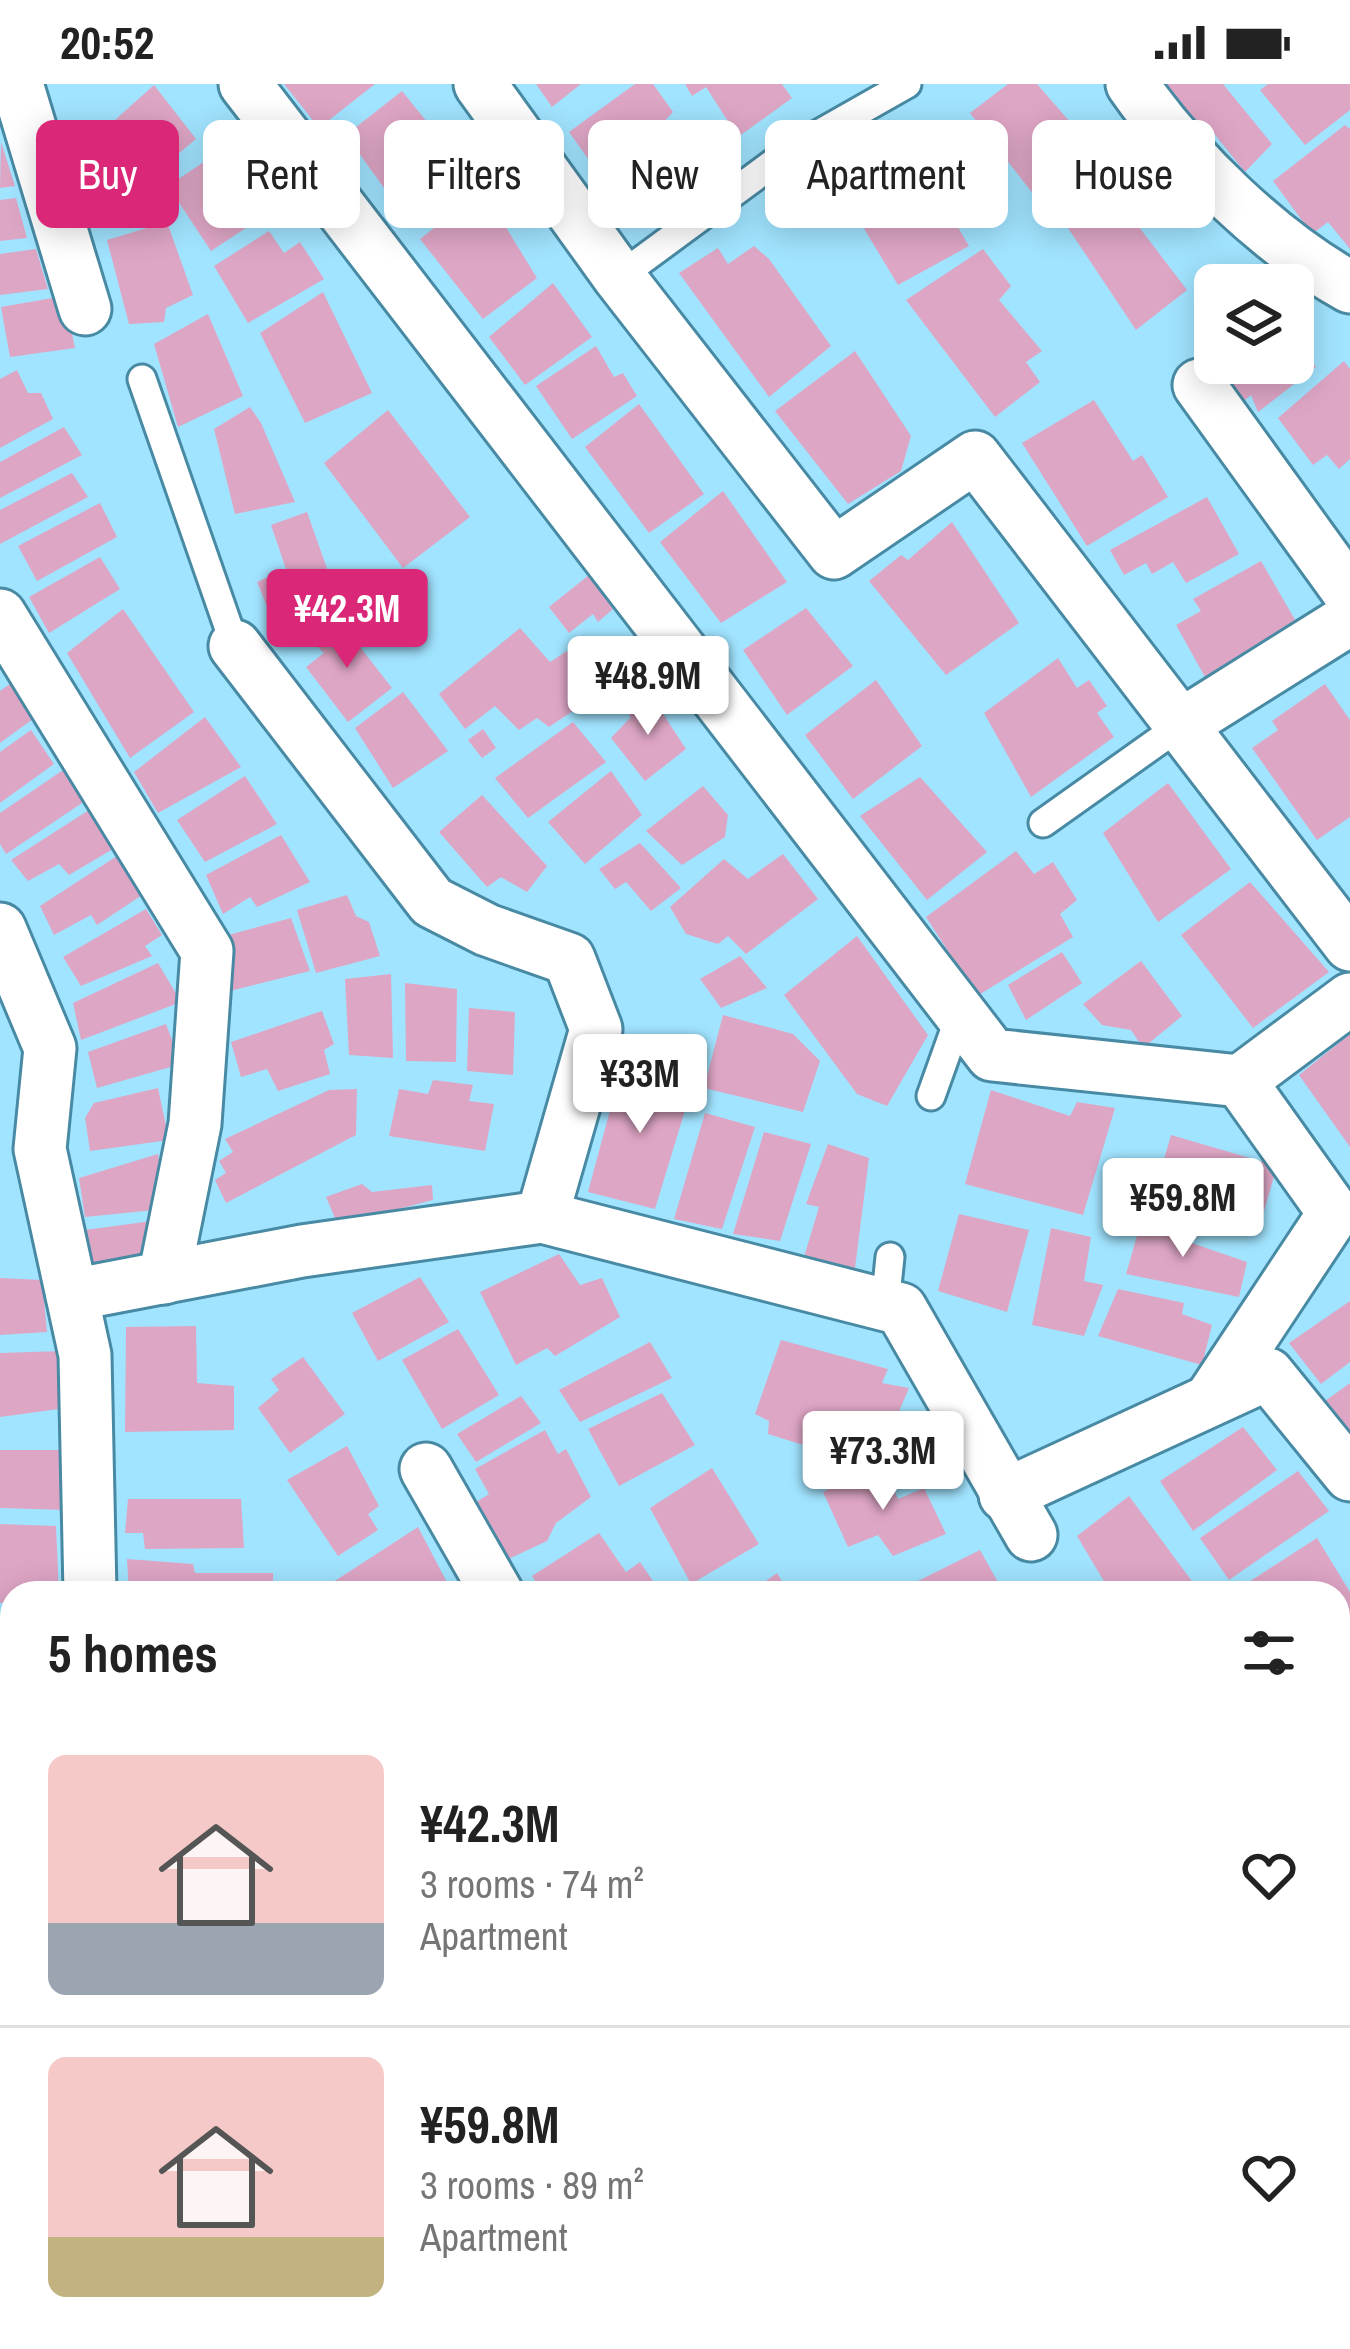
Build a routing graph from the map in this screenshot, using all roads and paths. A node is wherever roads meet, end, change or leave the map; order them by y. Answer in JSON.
{"nodes":[{"id":1,"x":17,"y":84,"type":"edge"},
{"id":2,"x":244,"y":84,"type":"edge"},
{"id":3,"x":480,"y":84,"type":"edge"},
{"id":4,"x":907,"y":84,"type":"edge"},
{"id":5,"x":1132,"y":84,"type":"edge"},
{"id":6,"x":619,"y":277,"type":"junction"},
{"id":7,"x":1350,"y":287,"type":"edge"},
{"id":8,"x":85,"y":309,"type":"dead end"},
{"id":9,"x":142,"y":379,"type":"dead end"},
{"id":10,"x":1199,"y":385,"type":"dead end"},
{"id":11,"x":1350,"y":594,"type":"edge"},
{"id":12,"x":0,"y":615,"type":"edge"},
{"id":13,"x":1350,"y":619,"type":"edge"},
{"id":14,"x":235,"y":646,"type":"joint"},
{"id":15,"x":1181,"y":725,"type":"junction"},
{"id":16,"x":1043,"y":823,"type":"dead end"},
{"id":17,"x":0,"y":929,"type":"edge"},
{"id":18,"x":1350,"y":945,"type":"edge"},
{"id":19,"x":1350,"y":998,"type":"edge"},
{"id":20,"x":960,"y":1015,"type":"junction"},
{"id":21,"x":1240,"y":1081,"type":"junction"},
{"id":22,"x":931,"y":1096,"type":"dead end"},
{"id":23,"x":542,"y":1217,"type":"junction"},
{"id":24,"x":164,"y":1278,"type":"junction"},
{"id":25,"x":72,"y":1295,"type":"junction"},
{"id":26,"x":1210,"y":1400,"type":"junction"},
{"id":27,"x":426,"y":1469,"type":"dead end"},
{"id":28,"x":1350,"y":1475,"type":"edge"},
{"id":29,"x":90,"y":1581,"type":"edge"},
{"id":30,"x":490,"y":1581,"type":"edge"}],
"edges":[{"from":1,"to":8,"type":"street"},
{"from":2,"to":20,"type":"street"},
{"from":3,"to":6,"type":"street"},
{"from":4,"to":6,"type":"lane"},
{"from":5,"to":7,"type":"street"},
{"from":6,"to":15,"type":"street"},
{"from":9,"to":14,"type":"lane"},
{"from":10,"to":11,"type":"street"},
{"from":12,"to":24,"type":"street"},
{"from":13,"to":15,"type":"street"},
{"from":14,"to":23,"type":"street"},
{"from":15,"to":16,"type":"lane"},
{"from":15,"to":18,"type":"street"},
{"from":17,"to":25,"type":"street"},
{"from":19,"to":21,"type":"street"},
{"from":20,"to":21,"type":"street"},
{"from":20,"to":22,"type":"lane"},
{"from":21,"to":26,"type":"street"},
{"from":23,"to":24,"type":"street"},
{"from":23,"to":26,"type":"street"},
{"from":24,"to":25,"type":"street"},
{"from":25,"to":29,"type":"street"},
{"from":26,"to":28,"type":"street"},
{"from":27,"to":30,"type":"street"}]}
